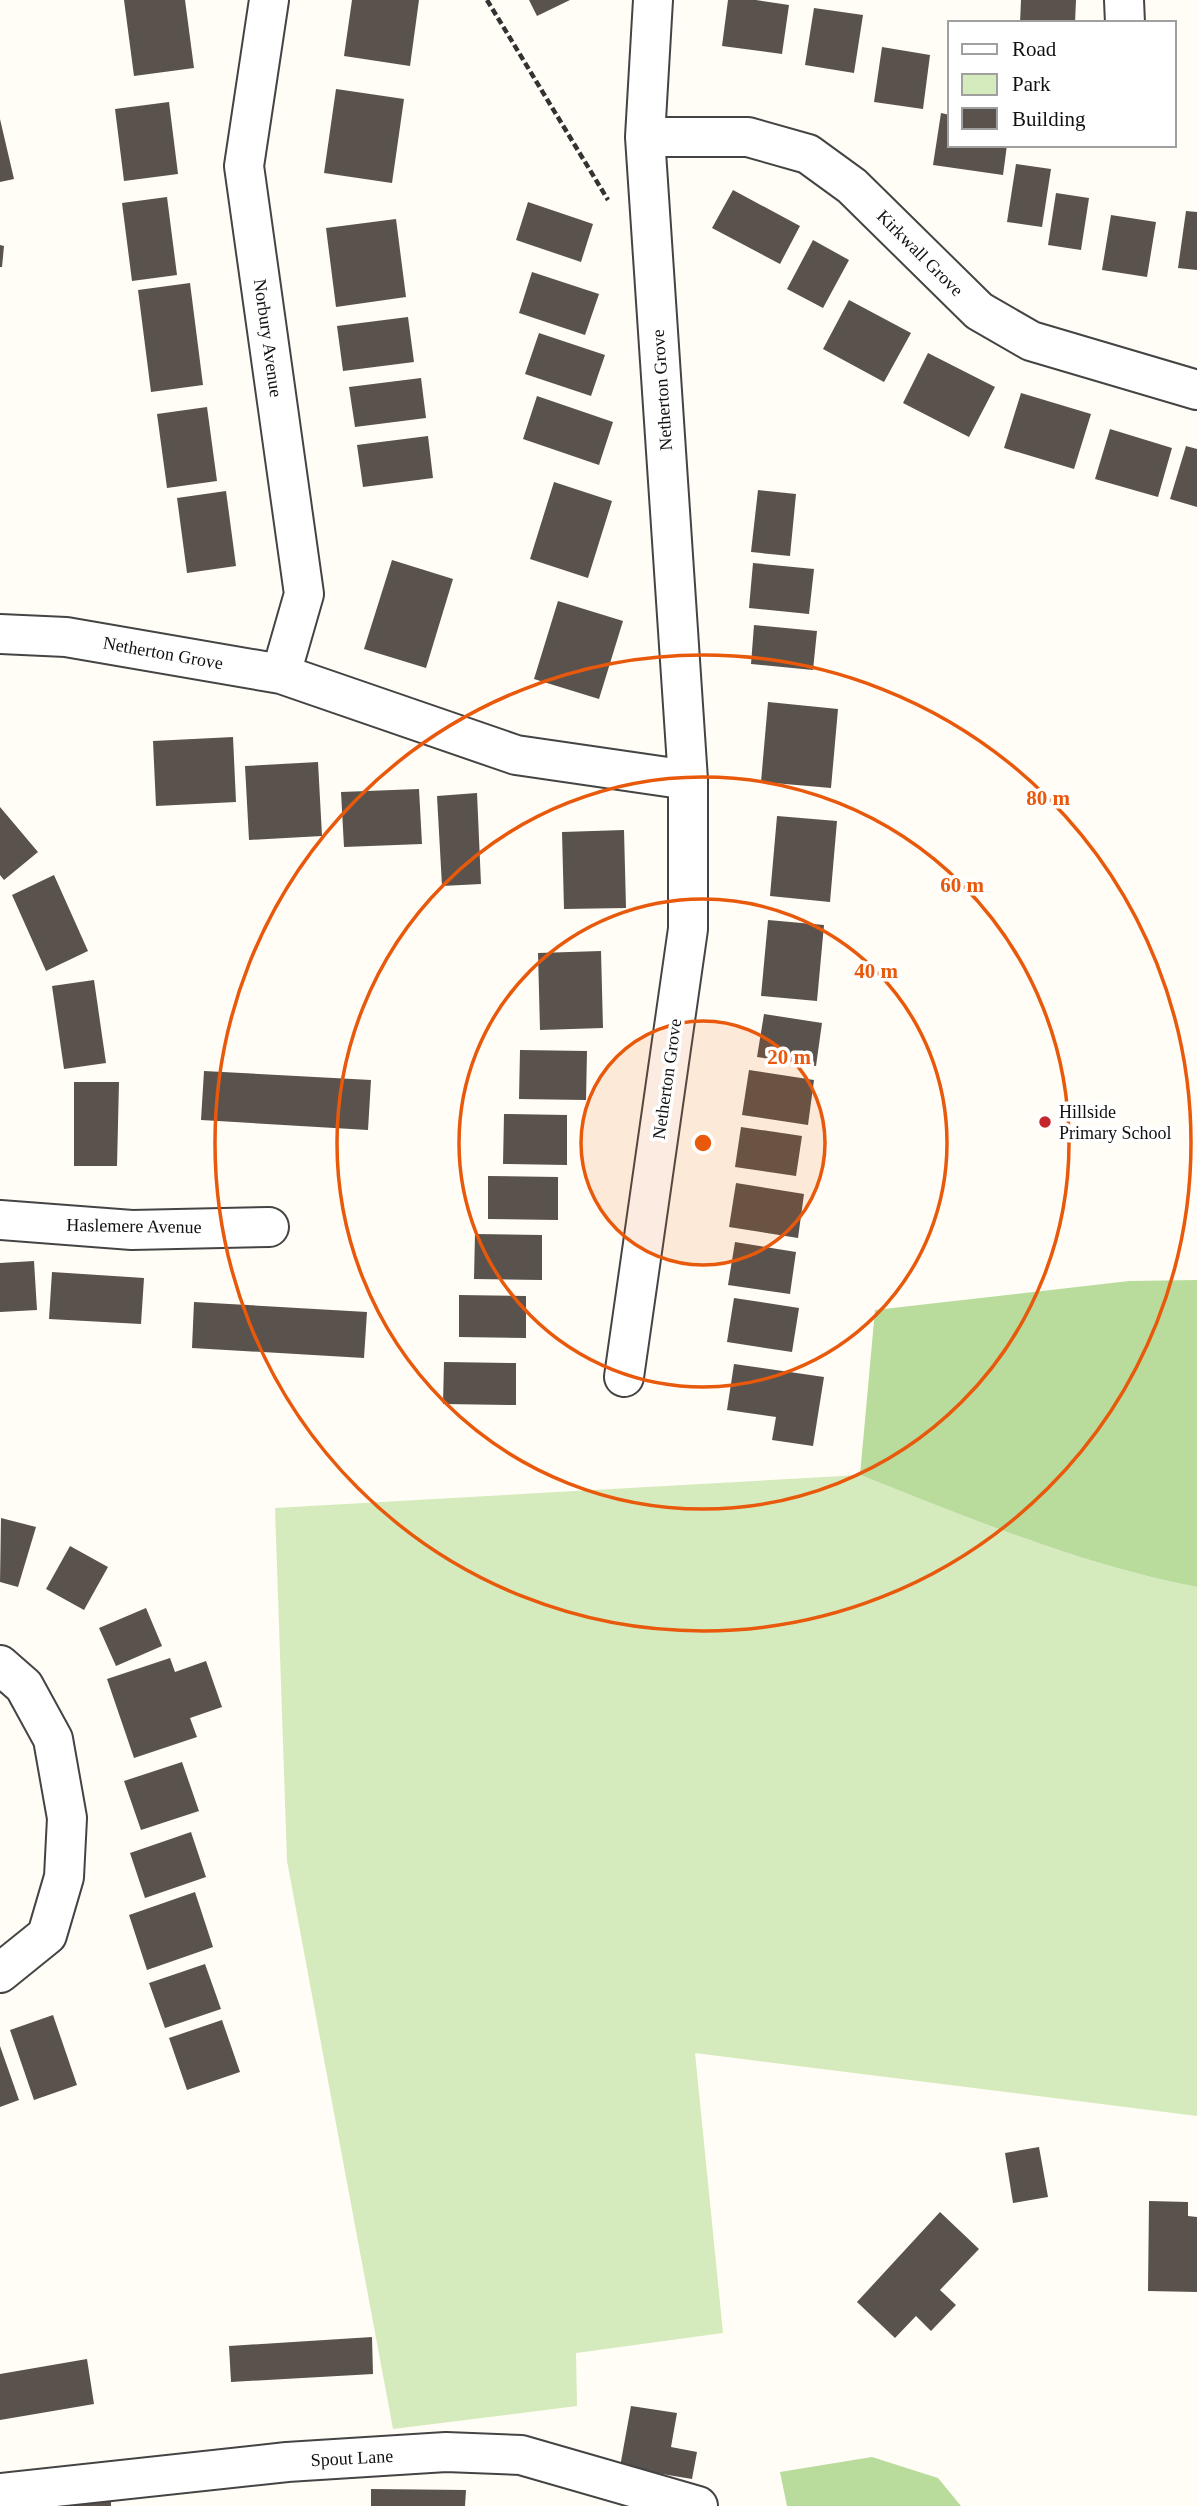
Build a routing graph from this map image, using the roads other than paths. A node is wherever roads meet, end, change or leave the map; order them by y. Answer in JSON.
{"nodes":[{"id":1,"x":269,"y":0,"type":"edge"},
{"id":2,"x":653,"y":0,"type":"edge"},
{"id":3,"x":1124,"y":0,"type":"edge"},
{"id":4,"x":1125,"y":21,"type":"edge"},
{"id":5,"x":645,"y":137,"type":"junction"},
{"id":6,"x":1197,"y":390,"type":"edge"},
{"id":7,"x":0,"y":634,"type":"edge"},
{"id":8,"x":281,"y":674,"type":"junction"},
{"id":9,"x":688,"y":779,"type":"junction"},
{"id":10,"x":0,"y":1220,"type":"edge"},
{"id":11,"x":269,"y":1227,"type":"dead end"},
{"id":12,"x":624,"y":1377,"type":"dead end"},
{"id":13,"x":0,"y":1665,"type":"edge"},
{"id":14,"x":0,"y":1973,"type":"edge"},
{"id":15,"x":0,"y":2493,"type":"edge"},
{"id":16,"x":698,"y":2506,"type":"edge"}],
"edges":[{"from":1,"to":8,"type":"street","name":"Norbury Avenue"},
{"from":2,"to":5,"type":"street","name":"Netherton Grove"},
{"from":3,"to":4,"type":"street"},
{"from":5,"to":6,"type":"street","name":"Kirkwall Grove"},
{"from":5,"to":9,"type":"street","name":"Netherton Grove"},
{"from":7,"to":8,"type":"street","name":"Netherton Grove"},
{"from":8,"to":9,"type":"street","name":"Netherton Grove"},
{"from":9,"to":12,"type":"street","name":"Netherton Grove"},
{"from":10,"to":11,"type":"street","name":"Haslemere Avenue"},
{"from":13,"to":14,"type":"street"},
{"from":15,"to":16,"type":"street","name":"Spout Lane"}]}
